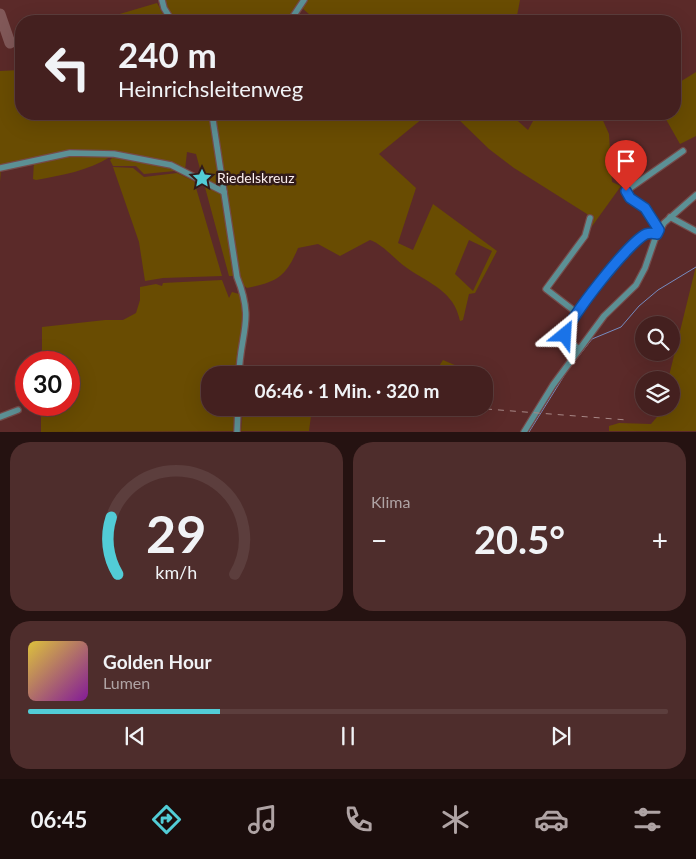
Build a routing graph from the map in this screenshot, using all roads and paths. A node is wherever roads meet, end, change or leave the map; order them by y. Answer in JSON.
{"nodes":[{"id":1,"x":162,"y":0,"type":"edge"},
{"id":2,"x":304,"y":0,"type":"edge"},
{"id":3,"x":168,"y":15,"type":"edge"},
{"id":4,"x":294,"y":15,"type":"edge"},
{"id":5,"x":213,"y":120,"type":"edge"},
{"id":6,"x":683,"y":151,"type":"dead end"},
{"id":7,"x":0,"y":168,"type":"edge"},
{"id":8,"x":224,"y":192,"type":"junction"},
{"id":9,"x":696,"y":195,"type":"edge"},
{"id":10,"x":670,"y":217,"type":"junction"},
{"id":11,"x":590,"y":218,"type":"dead end"},
{"id":12,"x":696,"y":231,"type":"edge"},
{"id":13,"x":658,"y":232,"type":"junction"},
{"id":14,"x":577,"y":313,"type":"junction"},
{"id":15,"x":579,"y":349,"type":"junction"},
{"id":16,"x":240,"y":366,"type":"edge"},
{"id":17,"x":15,"y":411,"type":"edge"},
{"id":18,"x":238,"y":416,"type":"edge"},
{"id":19,"x":0,"y":417,"type":"edge"},
{"id":20,"x":237,"y":432,"type":"edge"},
{"id":21,"x":524,"y":432,"type":"edge"}],
"edges":[{"from":1,"to":3,"type":"street"},
{"from":2,"to":4,"type":"street"},
{"from":5,"to":8,"type":"street"},
{"from":6,"to":13,"type":"street"},
{"from":7,"to":8,"type":"street"},
{"from":8,"to":16,"type":"street"},
{"from":9,"to":10,"type":"street"},
{"from":10,"to":12,"type":"street"},
{"from":10,"to":13,"type":"street"},
{"from":11,"to":14,"type":"street"},
{"from":13,"to":14,"type":"street"},
{"from":13,"to":15,"type":"street"},
{"from":14,"to":15,"type":"street"},
{"from":15,"to":21,"type":"street"},
{"from":17,"to":19,"type":"street"},
{"from":18,"to":20,"type":"street"}]}
